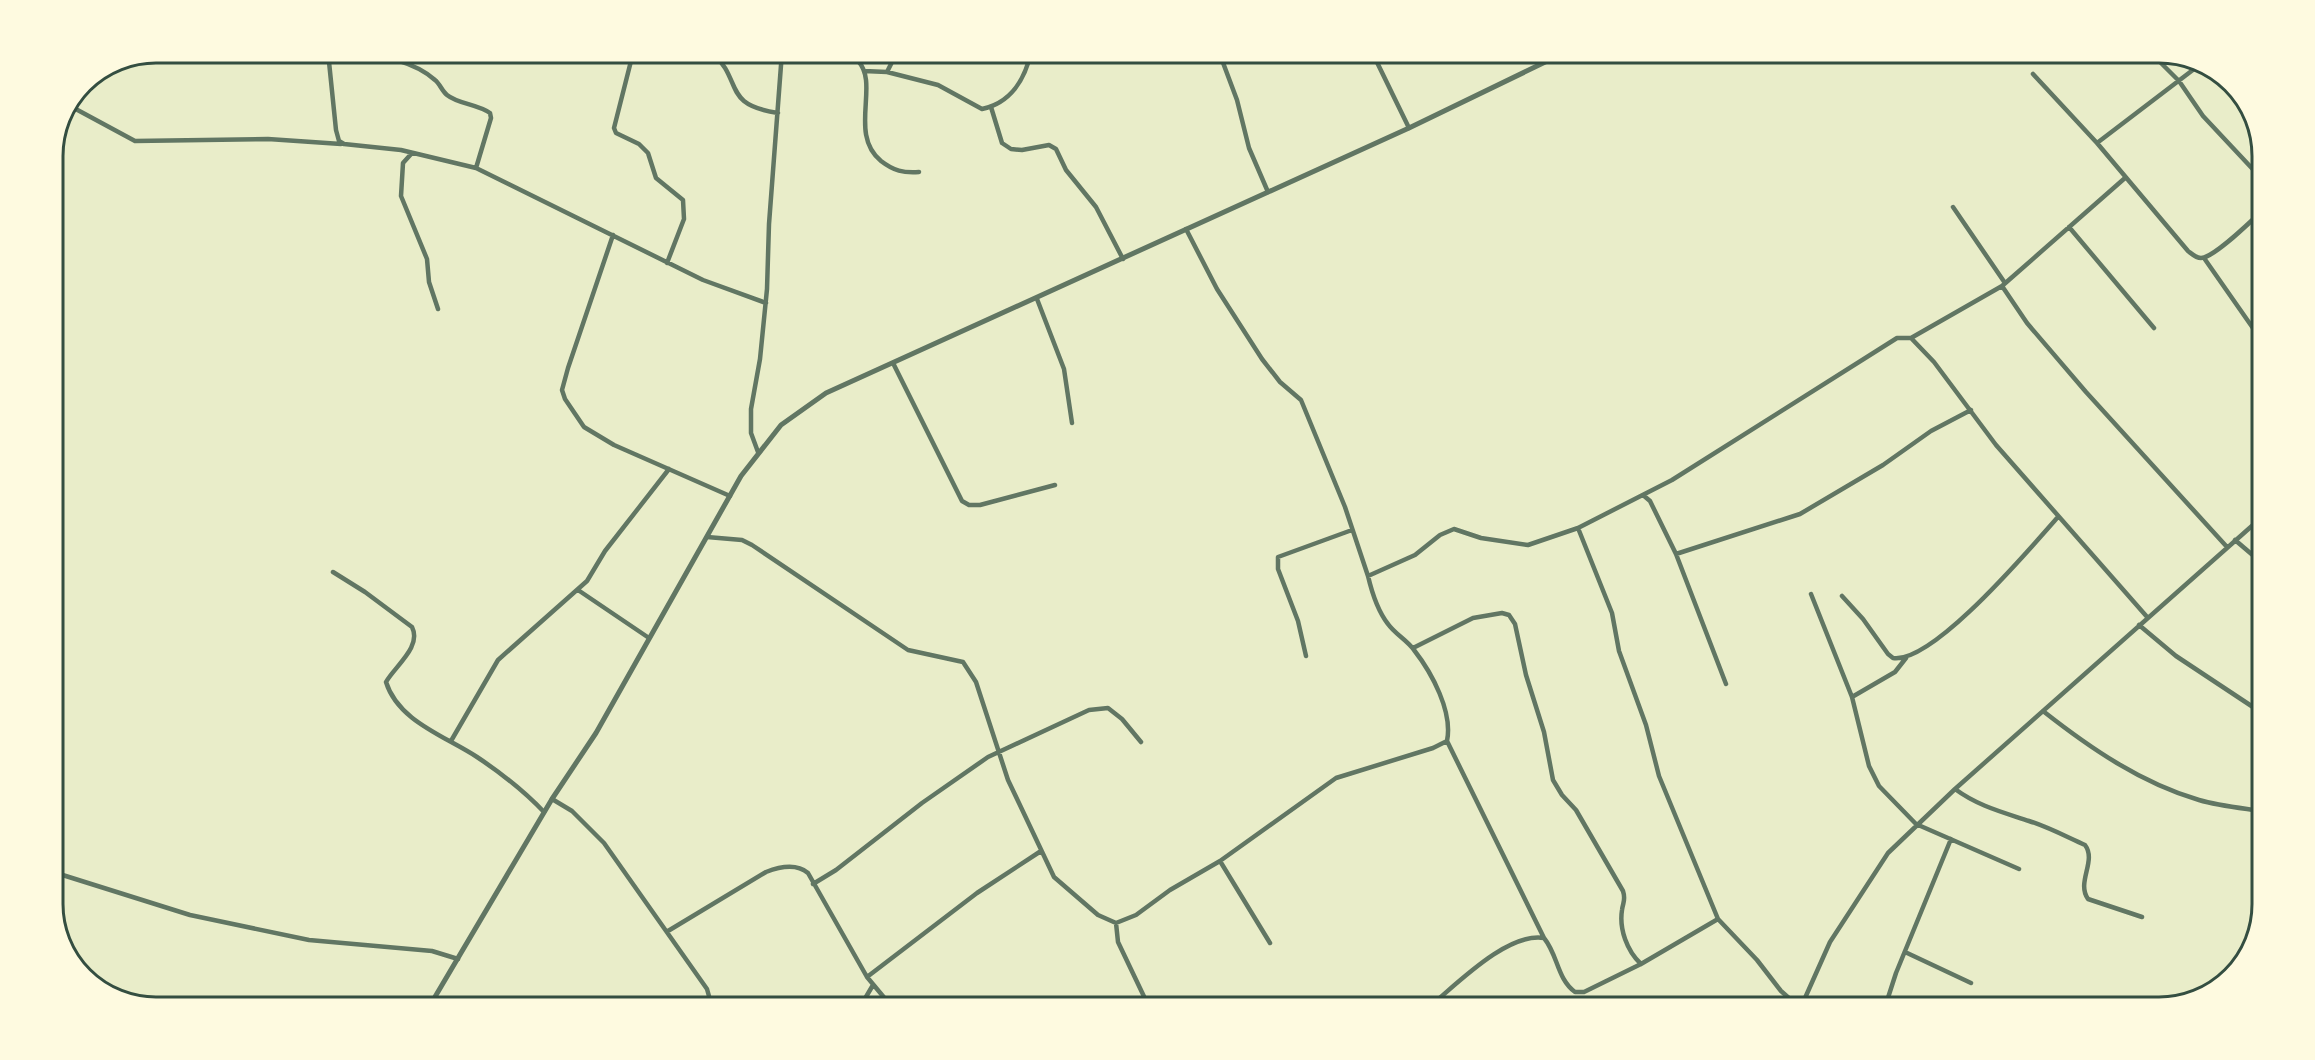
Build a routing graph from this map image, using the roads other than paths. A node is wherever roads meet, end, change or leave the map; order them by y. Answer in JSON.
{"nodes":[{"id":1,"x":329,"y":63,"type":"edge"},
{"id":2,"x":401,"y":63,"type":"edge"},
{"id":3,"x":630,"y":63,"type":"edge"},
{"id":4,"x":721,"y":63,"type":"edge"},
{"id":5,"x":781,"y":63,"type":"edge"},
{"id":6,"x":860,"y":63,"type":"edge"},
{"id":7,"x":892,"y":63,"type":"edge"},
{"id":8,"x":1027,"y":63,"type":"edge"},
{"id":9,"x":1223,"y":63,"type":"edge"},
{"id":10,"x":1377,"y":63,"type":"edge"},
{"id":11,"x":1543,"y":63,"type":"edge"},
{"id":12,"x":2162,"y":63,"type":"edge"},
{"id":13,"x":2193,"y":70,"type":"edge"},
{"id":14,"x":864,"y":71,"type":"junction"},
{"id":15,"x":887,"y":72,"type":"junction"},
{"id":16,"x":2033,"y":74,"type":"dead end"},
{"id":17,"x":2179,"y":81,"type":"junction"},
{"id":18,"x":991,"y":107,"type":"junction"},
{"id":19,"x":76,"y":109,"type":"edge"},
{"id":20,"x":778,"y":113,"type":"junction"},
{"id":21,"x":1409,"y":128,"type":"junction"},
{"id":22,"x":2097,"y":143,"type":"junction"},
{"id":23,"x":344,"y":144,"type":"junction"},
{"id":24,"x":412,"y":153,"type":"junction"},
{"id":25,"x":476,"y":168,"type":"junction"},
{"id":26,"x":2252,"y":168,"type":"edge"},
{"id":27,"x":919,"y":172,"type":"dead end"},
{"id":28,"x":2126,"y":178,"type":"junction"},
{"id":29,"x":1268,"y":192,"type":"junction"},
{"id":30,"x":1953,"y":207,"type":"dead end"},
{"id":31,"x":2252,"y":219,"type":"edge"},
{"id":32,"x":2068,"y":227,"type":"junction"},
{"id":33,"x":1186,"y":229,"type":"junction"},
{"id":34,"x":613,"y":235,"type":"junction"},
{"id":35,"x":2204,"y":258,"type":"junction"},
{"id":36,"x":1123,"y":259,"type":"junction"},
{"id":37,"x":667,"y":263,"type":"junction"},
{"id":38,"x":2003,"y":284,"type":"junction"},
{"id":39,"x":1036,"y":299,"type":"junction"},
{"id":40,"x":766,"y":303,"type":"junction"},
{"id":41,"x":438,"y":309,"type":"dead end"},
{"id":42,"x":2154,"y":327,"type":"dead end"},
{"id":43,"x":2252,"y":327,"type":"edge"},
{"id":44,"x":1911,"y":338,"type":"junction"},
{"id":45,"x":893,"y":363,"type":"junction"},
{"id":46,"x":1971,"y":410,"type":"junction"},
{"id":47,"x":1072,"y":423,"type":"dead end"},
{"id":48,"x":758,"y":452,"type":"junction"},
{"id":49,"x":669,"y":468,"type":"junction"},
{"id":50,"x":1055,"y":485,"type":"dead end"},
{"id":51,"x":1643,"y":495,"type":"junction"},
{"id":52,"x":730,"y":496,"type":"junction"},
{"id":53,"x":2058,"y":517,"type":"junction"},
{"id":54,"x":2252,"y":526,"type":"edge"},
{"id":55,"x":1578,"y":528,"type":"junction"},
{"id":56,"x":1352,"y":530,"type":"junction"},
{"id":57,"x":707,"y":537,"type":"junction"},
{"id":58,"x":2235,"y":540,"type":"junction"},
{"id":59,"x":2227,"y":547,"type":"junction"},
{"id":60,"x":1677,"y":554,"type":"junction"},
{"id":61,"x":2252,"y":554,"type":"edge"},
{"id":62,"x":333,"y":572,"type":"dead end"},
{"id":63,"x":1368,"y":576,"type":"junction"},
{"id":64,"x":578,"y":590,"type":"junction"},
{"id":65,"x":1811,"y":594,"type":"dead end"},
{"id":66,"x":1842,"y":596,"type":"dead end"},
{"id":67,"x":2148,"y":618,"type":"junction"},
{"id":68,"x":2139,"y":625,"type":"junction"},
{"id":69,"x":649,"y":638,"type":"junction"},
{"id":70,"x":1413,"y":648,"type":"junction"},
{"id":71,"x":1306,"y":656,"type":"dead end"},
{"id":72,"x":1906,"y":658,"type":"junction"},
{"id":73,"x":1726,"y":684,"type":"dead end"},
{"id":74,"x":1852,"y":697,"type":"junction"},
{"id":75,"x":2252,"y":706,"type":"edge"},
{"id":76,"x":2043,"y":711,"type":"junction"},
{"id":77,"x":451,"y":741,"type":"junction"},
{"id":78,"x":1447,"y":741,"type":"junction"},
{"id":79,"x":1141,"y":742,"type":"dead end"},
{"id":80,"x":1000,"y":751,"type":"junction"},
{"id":81,"x":1955,"y":789,"type":"junction"},
{"id":82,"x":552,"y":799,"type":"junction"},
{"id":83,"x":2252,"y":809,"type":"edge"},
{"id":84,"x":544,"y":812,"type":"junction"},
{"id":85,"x":1916,"y":824,"type":"junction"},
{"id":86,"x":1951,"y":839,"type":"junction"},
{"id":87,"x":1041,"y":851,"type":"junction"},
{"id":88,"x":1220,"y":861,"type":"junction"},
{"id":89,"x":2019,"y":869,"type":"dead end"},
{"id":90,"x":63,"y":875,"type":"edge"},
{"id":91,"x":813,"y":884,"type":"junction"},
{"id":92,"x":2142,"y":916,"type":"dead end"},
{"id":93,"x":1718,"y":919,"type":"junction"},
{"id":94,"x":1116,"y":923,"type":"junction"},
{"id":95,"x":668,"y":931,"type":"junction"},
{"id":96,"x":1544,"y":938,"type":"junction"},
{"id":97,"x":1270,"y":943,"type":"dead end"},
{"id":98,"x":1905,"y":952,"type":"junction"},
{"id":99,"x":458,"y":959,"type":"junction"},
{"id":100,"x":1641,"y":964,"type":"junction"},
{"id":101,"x":867,"y":977,"type":"junction"},
{"id":102,"x":1971,"y":983,"type":"dead end"},
{"id":103,"x":873,"y":986,"type":"junction"},
{"id":104,"x":436,"y":997,"type":"edge"},
{"id":105,"x":709,"y":997,"type":"edge"},
{"id":106,"x":866,"y":997,"type":"edge"},
{"id":107,"x":882,"y":997,"type":"edge"},
{"id":108,"x":1144,"y":997,"type":"edge"},
{"id":109,"x":1443,"y":997,"type":"edge"},
{"id":110,"x":1788,"y":997,"type":"edge"},
{"id":111,"x":1805,"y":997,"type":"edge"},
{"id":112,"x":1889,"y":997,"type":"edge"}],
"edges":[{"from":1,"to":23,"type":"street"},
{"from":2,"to":25,"type":"street"},
{"from":3,"to":37,"type":"street"},
{"from":4,"to":20,"type":"street"},
{"from":5,"to":20,"type":"street"},
{"from":6,"to":14,"type":"street"},
{"from":7,"to":15,"type":"street"},
{"from":8,"to":18,"type":"street"},
{"from":9,"to":29,"type":"street"},
{"from":10,"to":21,"type":"street"},
{"from":11,"to":21,"type":"street"},
{"from":12,"to":17,"type":"street"},
{"from":13,"to":17,"type":"street"},
{"from":14,"to":15,"type":"street"},
{"from":14,"to":27,"type":"street"},
{"from":15,"to":18,"type":"street"},
{"from":16,"to":22,"type":"street"},
{"from":17,"to":22,"type":"street"},
{"from":17,"to":26,"type":"street"},
{"from":18,"to":36,"type":"street"},
{"from":19,"to":23,"type":"street"},
{"from":20,"to":40,"type":"street"},
{"from":21,"to":29,"type":"street"},
{"from":22,"to":28,"type":"street"},
{"from":23,"to":24,"type":"street"},
{"from":24,"to":25,"type":"street"},
{"from":24,"to":41,"type":"street"},
{"from":25,"to":34,"type":"street"},
{"from":28,"to":32,"type":"street"},
{"from":28,"to":35,"type":"street"},
{"from":29,"to":33,"type":"street"},
{"from":30,"to":38,"type":"street"},
{"from":31,"to":35,"type":"street"},
{"from":32,"to":38,"type":"street"},
{"from":32,"to":42,"type":"street"},
{"from":33,"to":36,"type":"street"},
{"from":33,"to":56,"type":"street"},
{"from":34,"to":37,"type":"street"},
{"from":34,"to":49,"type":"street"},
{"from":35,"to":43,"type":"street"},
{"from":36,"to":39,"type":"street"},
{"from":37,"to":40,"type":"street"},
{"from":38,"to":44,"type":"street"},
{"from":38,"to":59,"type":"street"},
{"from":39,"to":45,"type":"street"},
{"from":39,"to":47,"type":"street"},
{"from":40,"to":48,"type":"street"},
{"from":44,"to":46,"type":"street"},
{"from":44,"to":51,"type":"street"},
{"from":45,"to":48,"type":"street"},
{"from":45,"to":50,"type":"street"},
{"from":46,"to":53,"type":"street"},
{"from":46,"to":60,"type":"street"},
{"from":48,"to":52,"type":"street"},
{"from":49,"to":52,"type":"street"},
{"from":49,"to":64,"type":"street"},
{"from":51,"to":55,"type":"street"},
{"from":51,"to":60,"type":"street"},
{"from":52,"to":57,"type":"street"},
{"from":53,"to":67,"type":"street"},
{"from":53,"to":72,"type":"street"},
{"from":54,"to":58,"type":"street"},
{"from":55,"to":63,"type":"street"},
{"from":55,"to":93,"type":"street"},
{"from":56,"to":63,"type":"street"},
{"from":56,"to":71,"type":"street"},
{"from":57,"to":69,"type":"street"},
{"from":57,"to":80,"type":"street"},
{"from":58,"to":59,"type":"street"},
{"from":58,"to":61,"type":"street"},
{"from":59,"to":67,"type":"street"},
{"from":60,"to":73,"type":"street"},
{"from":62,"to":77,"type":"street"},
{"from":63,"to":70,"type":"street"},
{"from":64,"to":69,"type":"street"},
{"from":64,"to":77,"type":"street"},
{"from":65,"to":74,"type":"street"},
{"from":66,"to":72,"type":"street"},
{"from":67,"to":68,"type":"street"},
{"from":68,"to":75,"type":"street"},
{"from":68,"to":76,"type":"street"},
{"from":69,"to":82,"type":"street"},
{"from":70,"to":78,"type":"street"},
{"from":70,"to":100,"type":"street"},
{"from":72,"to":74,"type":"street"},
{"from":74,"to":85,"type":"street"},
{"from":76,"to":81,"type":"street"},
{"from":76,"to":83,"type":"street"},
{"from":77,"to":84,"type":"street"},
{"from":78,"to":88,"type":"street"},
{"from":78,"to":96,"type":"street"},
{"from":79,"to":80,"type":"street"},
{"from":80,"to":87,"type":"street"},
{"from":80,"to":91,"type":"street"},
{"from":81,"to":85,"type":"street"},
{"from":81,"to":92,"type":"street"},
{"from":82,"to":84,"type":"street"},
{"from":82,"to":95,"type":"street"},
{"from":84,"to":99,"type":"street"},
{"from":85,"to":86,"type":"street"},
{"from":85,"to":111,"type":"street"},
{"from":86,"to":89,"type":"street"},
{"from":86,"to":98,"type":"street"},
{"from":87,"to":94,"type":"street"},
{"from":87,"to":101,"type":"street"},
{"from":88,"to":94,"type":"street"},
{"from":88,"to":97,"type":"street"},
{"from":90,"to":99,"type":"street"},
{"from":91,"to":95,"type":"street"},
{"from":91,"to":101,"type":"street"},
{"from":93,"to":100,"type":"street"},
{"from":93,"to":110,"type":"street"},
{"from":94,"to":108,"type":"street"},
{"from":95,"to":105,"type":"street"},
{"from":96,"to":100,"type":"street"},
{"from":96,"to":109,"type":"street"},
{"from":98,"to":102,"type":"street"},
{"from":98,"to":112,"type":"street"},
{"from":99,"to":104,"type":"street"},
{"from":101,"to":103,"type":"street"},
{"from":103,"to":106,"type":"street"},
{"from":103,"to":107,"type":"street"}]}
